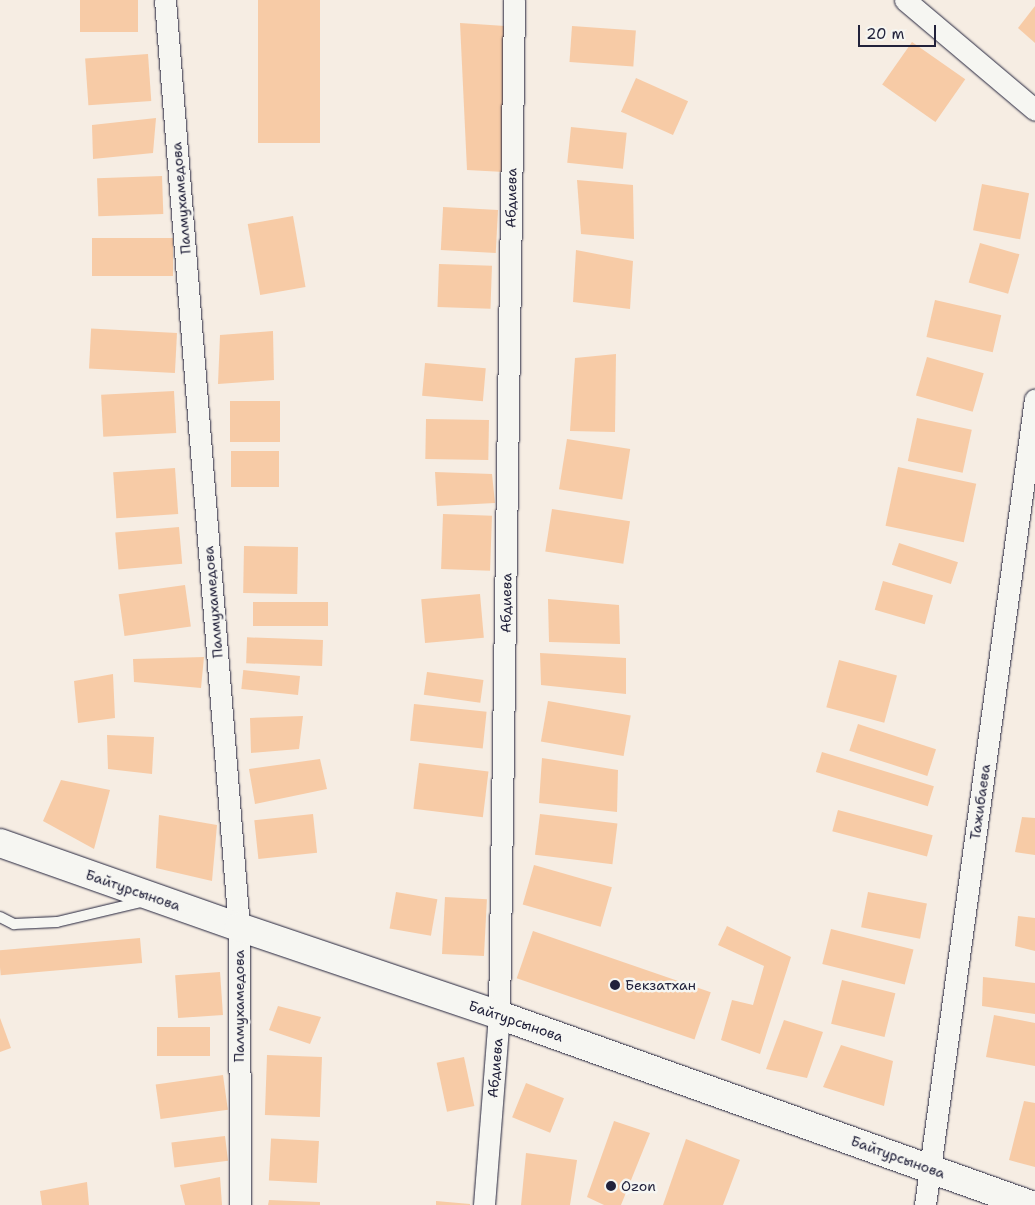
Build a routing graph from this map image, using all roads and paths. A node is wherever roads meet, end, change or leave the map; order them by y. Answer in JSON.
{"nodes":[{"id":1,"x":165,"y":0,"type":"edge"},
{"id":2,"x":514,"y":0,"type":"edge"},
{"id":3,"x":905,"y":0,"type":"edge"},
{"id":4,"x":1035,"y":110,"type":"edge"},
{"id":5,"x":1035,"y":399,"type":"edge"},
{"id":6,"x":0,"y":843,"type":"edge"},
{"id":7,"x":159,"y":898,"type":"junction"},
{"id":8,"x":0,"y":917,"type":"edge"},
{"id":9,"x":239,"y":927,"type":"junction"},
{"id":10,"x":500,"y":1015,"type":"junction"},
{"id":11,"x":930,"y":1169,"type":"junction"},
{"id":12,"x":240,"y":1205,"type":"edge"},
{"id":13,"x":484,"y":1205,"type":"edge"},
{"id":14,"x":925,"y":1205,"type":"edge"},
{"id":15,"x":1031,"y":1205,"type":"edge"}],
"edges":[{"from":1,"to":9,"type":"street","name":"Палмухамедова"},
{"from":2,"to":10,"type":"street","name":"Абдиева"},
{"from":3,"to":4,"type":"street"},
{"from":5,"to":11,"type":"street","name":"Тажибаева"},
{"from":6,"to":7,"type":"main road","name":"Байтурсынова"},
{"from":7,"to":8,"type":"lane"},
{"from":7,"to":9,"type":"main road","name":"Байтурсынова"},
{"from":9,"to":10,"type":"main road","name":"Байтурсынова"},
{"from":9,"to":12,"type":"street","name":"Палмухамедова"},
{"from":10,"to":11,"type":"main road","name":"Байтурсынова"},
{"from":10,"to":13,"type":"street","name":"Абдиева"},
{"from":11,"to":14,"type":"street","name":"Тажибаева"},
{"from":11,"to":15,"type":"main road","name":"Байтурсынова"}]}
